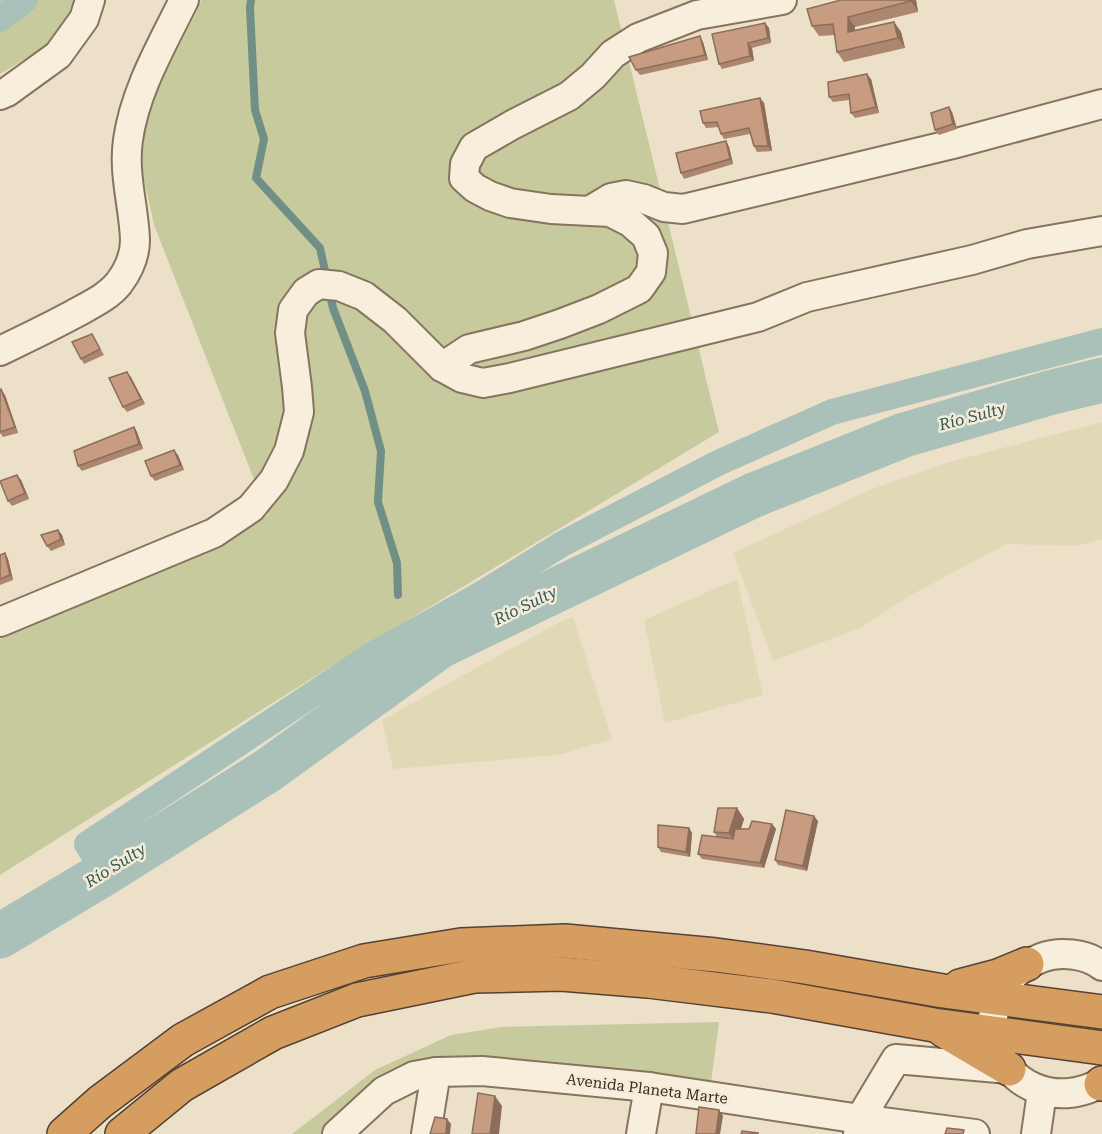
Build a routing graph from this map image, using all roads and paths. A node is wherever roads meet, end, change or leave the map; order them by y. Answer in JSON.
{"nodes":[{"id":1,"x":90,"y":0,"type":"edge"},
{"id":2,"x":184,"y":0,"type":"edge"},
{"id":3,"x":782,"y":0,"type":"edge"},
{"id":4,"x":0,"y":95,"type":"edge"},
{"id":5,"x":1102,"y":104,"type":"edge"},
{"id":6,"x":591,"y":210,"type":"junction"},
{"id":7,"x":1102,"y":231,"type":"edge"},
{"id":8,"x":0,"y":351,"type":"edge"},
{"id":9,"x":442,"y":367,"type":"junction"},
{"id":10,"x":0,"y":622,"type":"edge"},
{"id":11,"x":1027,"y":964,"type":"junction"},
{"id":12,"x":1102,"y":966,"type":"edge"},
{"id":13,"x":943,"y":991,"type":"junction"},
{"id":14,"x":998,"y":997,"type":"junction"},
{"id":15,"x":1102,"y":1012,"type":"edge"},
{"id":16,"x":934,"y":1025,"type":"junction"},
{"id":17,"x":992,"y":1032,"type":"junction"},
{"id":18,"x":1102,"y":1048,"type":"edge"},
{"id":19,"x":1009,"y":1069,"type":"junction"},
{"id":20,"x":436,"y":1071,"type":"junction"},
{"id":21,"x":1102,"y":1083,"type":"edge"},
{"id":22,"x":649,"y":1087,"type":"junction"},
{"id":23,"x":1042,"y":1092,"type":"junction"},
{"id":24,"x":859,"y":1126,"type":"edge"},
{"id":25,"x":64,"y":1134,"type":"edge"},
{"id":26,"x":122,"y":1134,"type":"edge"},
{"id":27,"x":337,"y":1134,"type":"edge"},
{"id":28,"x":426,"y":1134,"type":"edge"},
{"id":29,"x":641,"y":1134,"type":"edge"},
{"id":30,"x":975,"y":1134,"type":"edge"},
{"id":31,"x":1036,"y":1134,"type":"edge"}],
"edges":[{"from":1,"to":4,"type":"street"},
{"from":2,"to":8,"type":"street"},
{"from":3,"to":6,"type":"street"},
{"from":5,"to":6,"type":"street"},
{"from":6,"to":9,"type":"street"},
{"from":7,"to":9,"type":"street"},
{"from":9,"to":10,"type":"street"},
{"from":11,"to":12,"type":"street"},
{"from":11,"to":13,"type":"highway"},
{"from":11,"to":14,"type":"street"},
{"from":13,"to":14,"type":"highway"},
{"from":13,"to":25,"type":"highway"},
{"from":14,"to":15,"type":"highway"},
{"from":14,"to":17,"type":"street"},
{"from":16,"to":17,"type":"highway"},
{"from":16,"to":19,"type":"highway"},
{"from":16,"to":26,"type":"highway"},
{"from":17,"to":18,"type":"highway"},
{"from":17,"to":19,"type":"street"},
{"from":19,"to":23,"type":"street"},
{"from":19,"to":24,"type":"street"},
{"from":20,"to":22,"type":"street","name":"Avenida Planeta Marte"},
{"from":20,"to":27,"type":"street","name":"Avenida Planeta Marte"},
{"from":20,"to":28,"type":"street"},
{"from":21,"to":23,"type":"street"},
{"from":22,"to":24,"type":"street","name":"Avenida Planeta Marte"},
{"from":22,"to":29,"type":"street"},
{"from":23,"to":31,"type":"street"},
{"from":24,"to":30,"type":"street","name":"Avenida Planeta Marte"}]}
